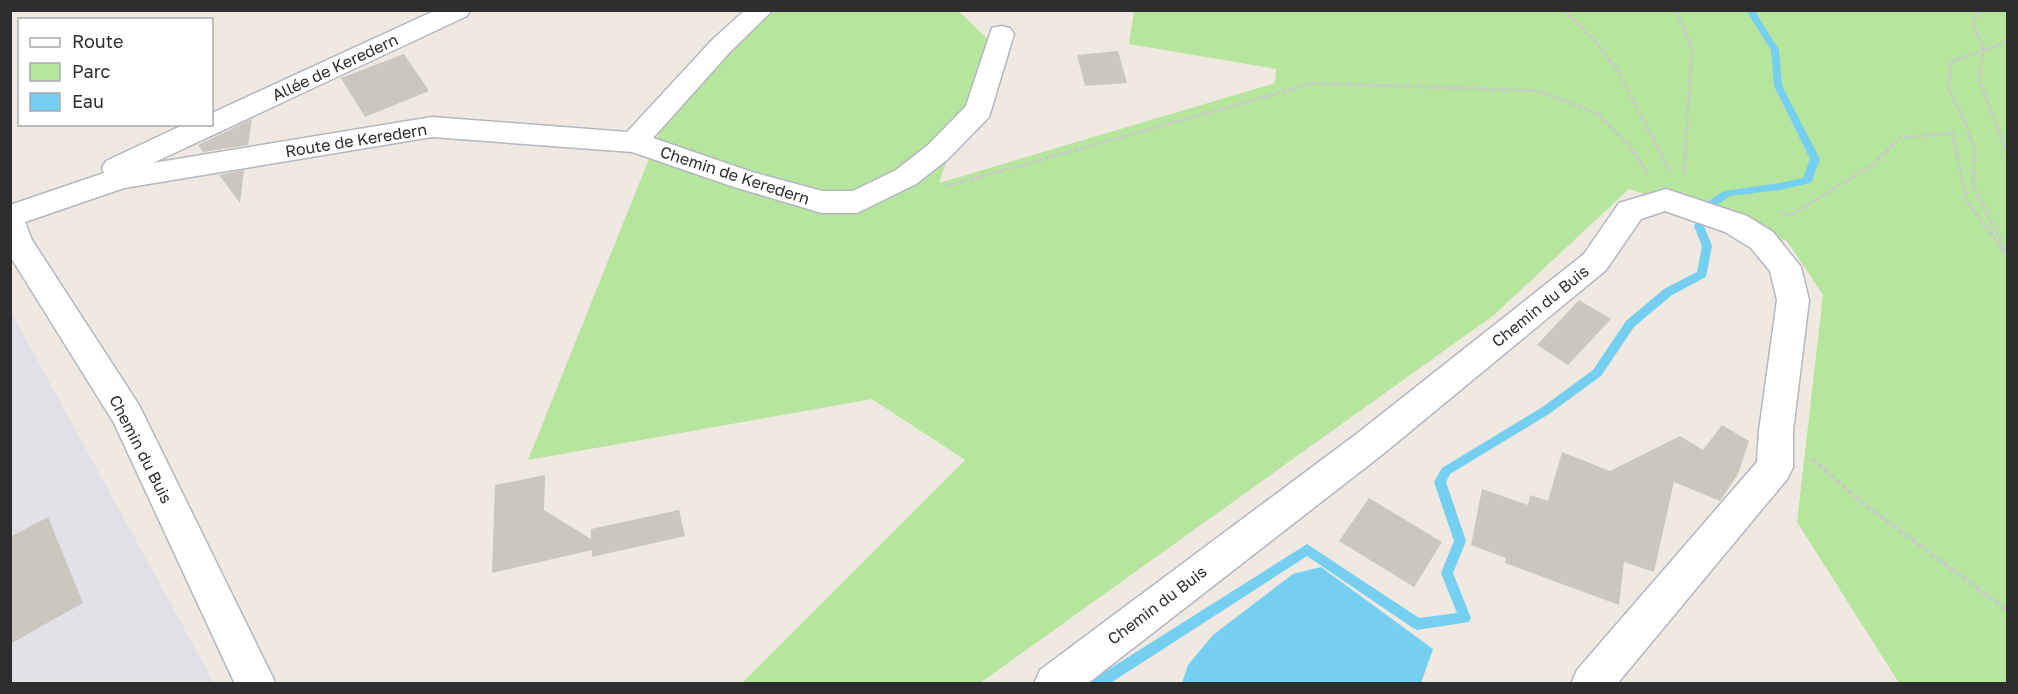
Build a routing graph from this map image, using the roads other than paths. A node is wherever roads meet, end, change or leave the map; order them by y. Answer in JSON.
{"nodes":[{"id":1,"x":458,"y":10,"type":"edge"},
{"id":2,"x":761,"y":10,"type":"edge"},
{"id":3,"x":1001,"y":34,"type":"dead end"},
{"id":4,"x":213,"y":123,"type":"edge"},
{"id":5,"x":207,"y":126,"type":"edge"},
{"id":6,"x":634,"y":142,"type":"junction"},
{"id":7,"x":12,"y":229,"type":"edge"},
{"id":8,"x":256,"y":684,"type":"edge"},
{"id":9,"x":1054,"y":684,"type":"edge"},
{"id":10,"x":1591,"y":684,"type":"edge"}],
"edges":[{"from":1,"to":4,"type":"street","name":"Allée de Keredern"},
{"from":2,"to":6,"type":"street"},
{"from":3,"to":6,"type":"street","name":"Chemin de Keredern"},
{"from":5,"to":7,"type":"street","name":"Allée de Keredern"},
{"from":6,"to":7,"type":"street","name":"Route de Keredern"},
{"from":7,"to":8,"type":"street","name":"Chemin du Buis"},
{"from":9,"to":10,"type":"street","name":"Chemin du Buis"}]}
